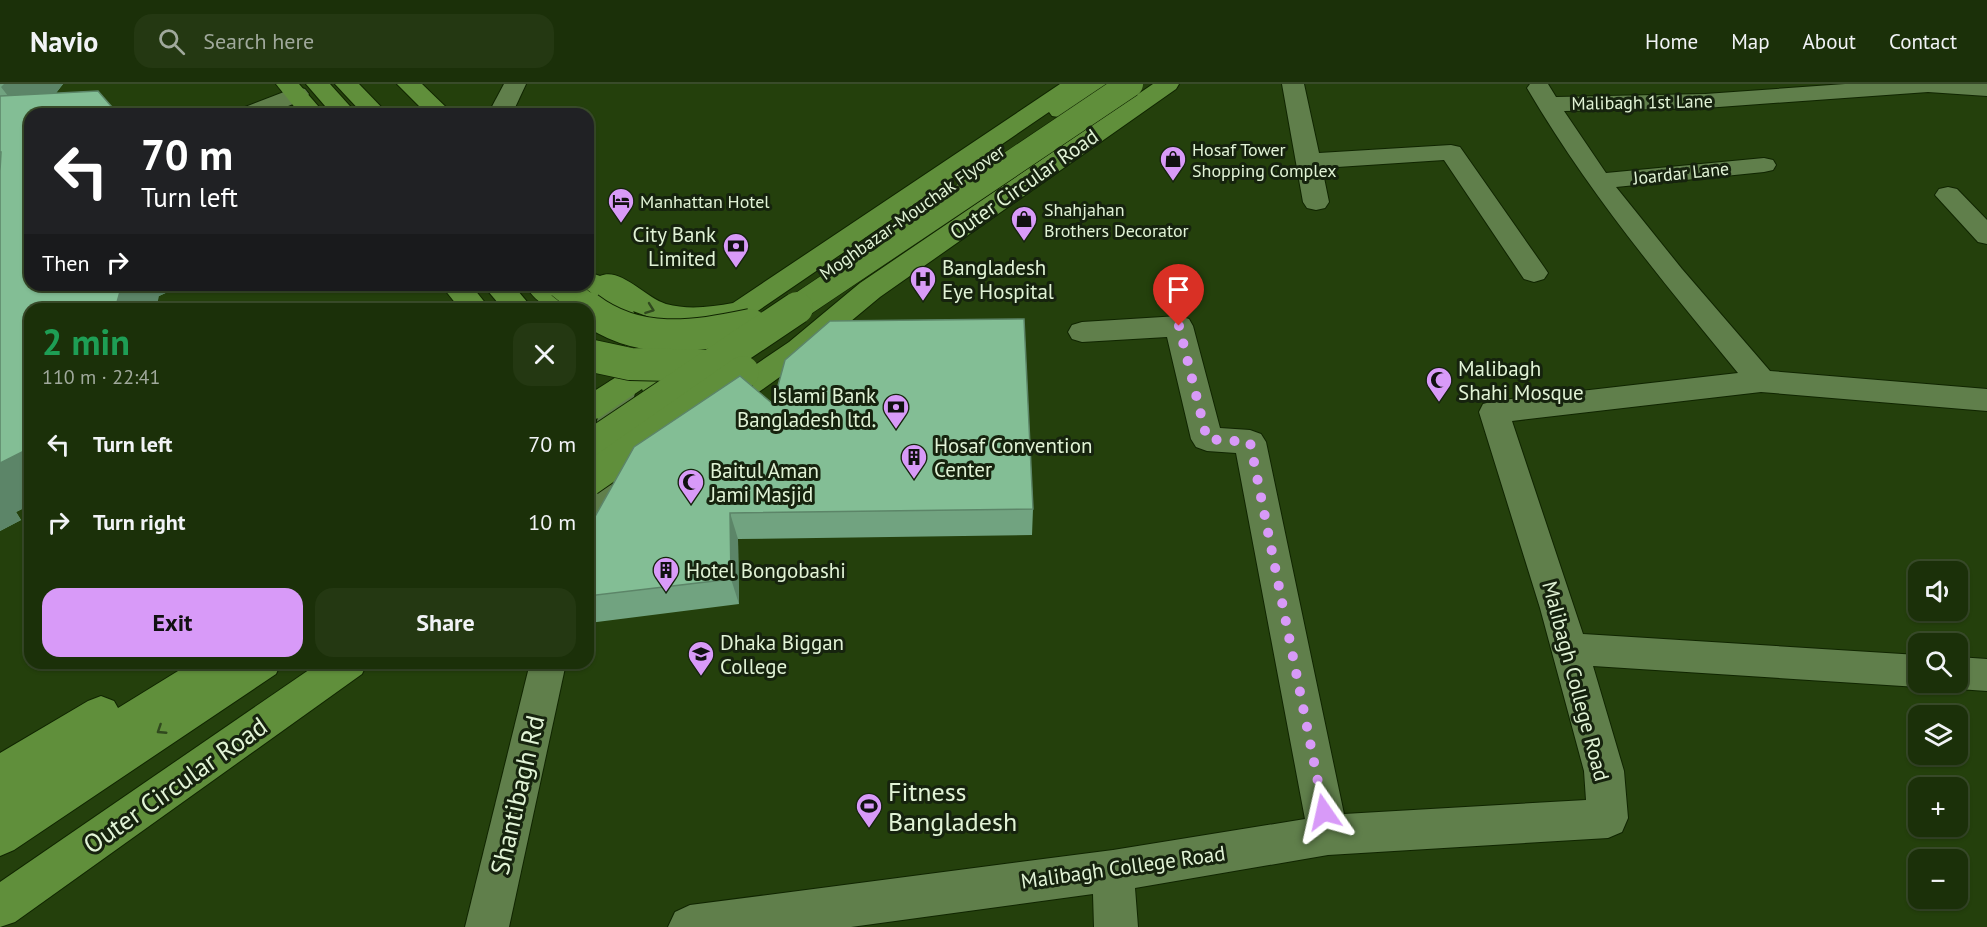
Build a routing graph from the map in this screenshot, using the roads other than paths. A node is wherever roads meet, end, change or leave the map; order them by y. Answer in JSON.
{"nodes":[{"id":1,"x":346,"y":84,"type":"edge"},
{"id":2,"x":374,"y":84,"type":"edge"},
{"id":3,"x":408,"y":84,"type":"edge"},
{"id":4,"x":515,"y":84,"type":"edge"},
{"id":5,"x":1075,"y":84,"type":"edge"},
{"id":6,"x":1102,"y":84,"type":"edge"},
{"id":7,"x":1130,"y":84,"type":"edge"},
{"id":8,"x":1142,"y":84,"type":"edge"},
{"id":9,"x":1168,"y":84,"type":"edge"},
{"id":10,"x":1293,"y":84,"type":"edge"},
{"id":11,"x":301,"y":87,"type":"edge"},
{"id":12,"x":1987,"y":89,"type":"edge"},
{"id":13,"x":1543,"y":94,"type":"edge"},
{"id":14,"x":260,"y":108,"type":"edge"},
{"id":15,"x":310,"y":108,"type":"edge"},
{"id":16,"x":335,"y":108,"type":"edge"},
{"id":17,"x":370,"y":108,"type":"edge"},
{"id":18,"x":394,"y":108,"type":"edge"},
{"id":19,"x":434,"y":108,"type":"edge"},
{"id":20,"x":503,"y":108,"type":"edge"},
{"id":21,"x":1309,"y":161,"type":"junction"},
{"id":22,"x":1764,"y":165,"type":"dead end"},
{"id":23,"x":1598,"y":181,"type":"junction"},
{"id":24,"x":1948,"y":195,"type":"dead end"},
{"id":25,"x":1316,"y":202,"type":"dead end"},
{"id":26,"x":1987,"y":236,"type":"edge"},
{"id":27,"x":594,"y":266,"type":"edge"},
{"id":28,"x":1534,"y":273,"type":"dead end"},
{"id":29,"x":594,"y":287,"type":"edge"},
{"id":30,"x":460,"y":291,"type":"edge"},
{"id":31,"x":502,"y":291,"type":"edge"},
{"id":32,"x":546,"y":291,"type":"edge"},
{"id":33,"x":568,"y":291,"type":"edge"},
{"id":34,"x":471,"y":303,"type":"edge"},
{"id":35,"x":514,"y":303,"type":"edge"},
{"id":36,"x":562,"y":303,"type":"edge"},
{"id":37,"x":584,"y":303,"type":"edge"},
{"id":38,"x":594,"y":310,"type":"edge"},
{"id":39,"x":594,"y":324,"type":"edge"},
{"id":40,"x":1082,"y":332,"type":"dead end"},
{"id":41,"x":752,"y":334,"type":"junction"},
{"id":42,"x":594,"y":356,"type":"edge"},
{"id":43,"x":687,"y":367,"type":"junction"},
{"id":44,"x":1761,"y":381,"type":"junction"},
{"id":45,"x":594,"y":382,"type":"edge"},
{"id":46,"x":655,"y":382,"type":"junction"},
{"id":47,"x":621,"y":389,"type":"junction"},
{"id":48,"x":736,"y":393,"type":"junction"},
{"id":49,"x":1987,"y":400,"type":"edge"},
{"id":50,"x":594,"y":406,"type":"edge"},
{"id":51,"x":594,"y":429,"type":"edge"},
{"id":52,"x":594,"y":444,"type":"edge"},
{"id":53,"x":656,"y":448,"type":"junction"},
{"id":54,"x":594,"y":481,"type":"edge"},
{"id":55,"x":594,"y":491,"type":"edge"},
{"id":56,"x":594,"y":492,"type":"edge"},
{"id":57,"x":1570,"y":649,"type":"junction"},
{"id":58,"x":171,"y":669,"type":"edge"},
{"id":59,"x":213,"y":669,"type":"edge"},
{"id":60,"x":253,"y":669,"type":"edge"},
{"id":61,"x":311,"y":669,"type":"edge"},
{"id":62,"x":340,"y":669,"type":"edge"},
{"id":63,"x":547,"y":669,"type":"edge"},
{"id":64,"x":1908,"y":670,"type":"edge"},
{"id":65,"x":1968,"y":674,"type":"edge"},
{"id":66,"x":1987,"y":675,"type":"edge"},
{"id":67,"x":0,"y":775,"type":"edge"},
{"id":68,"x":0,"y":804,"type":"edge"},
{"id":69,"x":1328,"y":835,"type":"junction"},
{"id":70,"x":0,"y":836,"type":"edge"},
{"id":71,"x":1113,"y":871,"type":"junction"},
{"id":72,"x":0,"y":880,"type":"edge"},
{"id":73,"x":0,"y":907,"type":"edge"},
{"id":74,"x":487,"y":927,"type":"edge"},
{"id":75,"x":690,"y":927,"type":"edge"},
{"id":76,"x":1116,"y":927,"type":"edge"}],
"edges":[{"from":1,"to":17,"type":"main road"},
{"from":2,"to":18,"type":"main road"},
{"from":3,"to":19,"type":"main road"},
{"from":4,"to":20,"type":"street"},
{"from":5,"to":41,"type":"main road","name":"Outer Circular Road"},
{"from":6,"to":41,"type":"main road","name":"Moghbazar-Mouchak Flyover"},
{"from":7,"to":41,"type":"main road","name":"Moghbazar-Mouchak Flyover","bridge":true},
{"from":8,"to":41,"type":"main road","name":"Outer Circular Road"},
{"from":9,"to":48,"type":"main road","name":"Outer Circular Road"},
{"from":10,"to":21,"type":"street"},
{"from":11,"to":14,"type":"street"},
{"from":11,"to":15,"type":"main road"},
{"from":11,"to":16,"type":"main road"},
{"from":12,"to":13,"type":"street","name":"Malibagh 1st Lane"},
{"from":13,"to":23,"type":"street"},
{"from":21,"to":25,"type":"street"},
{"from":21,"to":28,"type":"street"},
{"from":22,"to":23,"type":"street","name":"Joardar Lane"},
{"from":23,"to":44,"type":"street"},
{"from":24,"to":26,"type":"street"},
{"from":27,"to":41,"type":"main road","one_way":true},
{"from":29,"to":46,"type":"main road"},
{"from":30,"to":34,"type":"main road"},
{"from":31,"to":35,"type":"main road"},
{"from":32,"to":36,"type":"main road"},
{"from":33,"to":37,"type":"main road","bridge":true},
{"from":38,"to":41,"type":"main road","bridge":true},
{"from":39,"to":41,"type":"main road","name":"Moghbazar-Mouchak Flyover"},
{"from":40,"to":69,"type":"street"},
{"from":41,"to":43,"type":"main road","bridge":true},
{"from":41,"to":46,"type":"main road","name":"Outer Circular Road"},
{"from":41,"to":52,"type":"main road","name":"Moghbazar-Mouchak Flyover","bridge":true},
{"from":41,"to":55,"type":"main road","name":"Outer Circular Road","bridge":true},
{"from":42,"to":43,"type":"main road","bridge":true},
{"from":43,"to":51,"type":"main road"},
{"from":44,"to":49,"type":"street"},
{"from":44,"to":57,"type":"street","name":"Malibagh College Road"},
{"from":45,"to":47,"type":"main road"},
{"from":46,"to":47,"type":"main road"},
{"from":46,"to":48,"type":"main road"},
{"from":46,"to":53,"type":"main road"},
{"from":47,"to":50,"type":"main road"},
{"from":47,"to":54,"type":"street"},
{"from":48,"to":53,"type":"main road","name":"Outer Circular Road"},
{"from":53,"to":56,"type":"main road","name":"Outer Circular Road"},
{"from":57,"to":64,"type":"street"},
{"from":57,"to":69,"type":"street","name":"Malibagh College Road"},
{"from":58,"to":67,"type":"main road"},
{"from":59,"to":68,"type":"main road"},
{"from":60,"to":70,"type":"main road","one_way":true},
{"from":61,"to":72,"type":"main road","name":"Outer Circular Road"},
{"from":62,"to":73,"type":"main road","name":"Outer Circular Road"},
{"from":63,"to":74,"type":"street","name":"Shantibagh Rd"},
{"from":65,"to":66,"type":"street"},
{"from":69,"to":71,"type":"street","name":"Malibagh College Road"},
{"from":71,"to":75,"type":"street","name":"Malibagh College Road"},
{"from":71,"to":76,"type":"street"}]}
